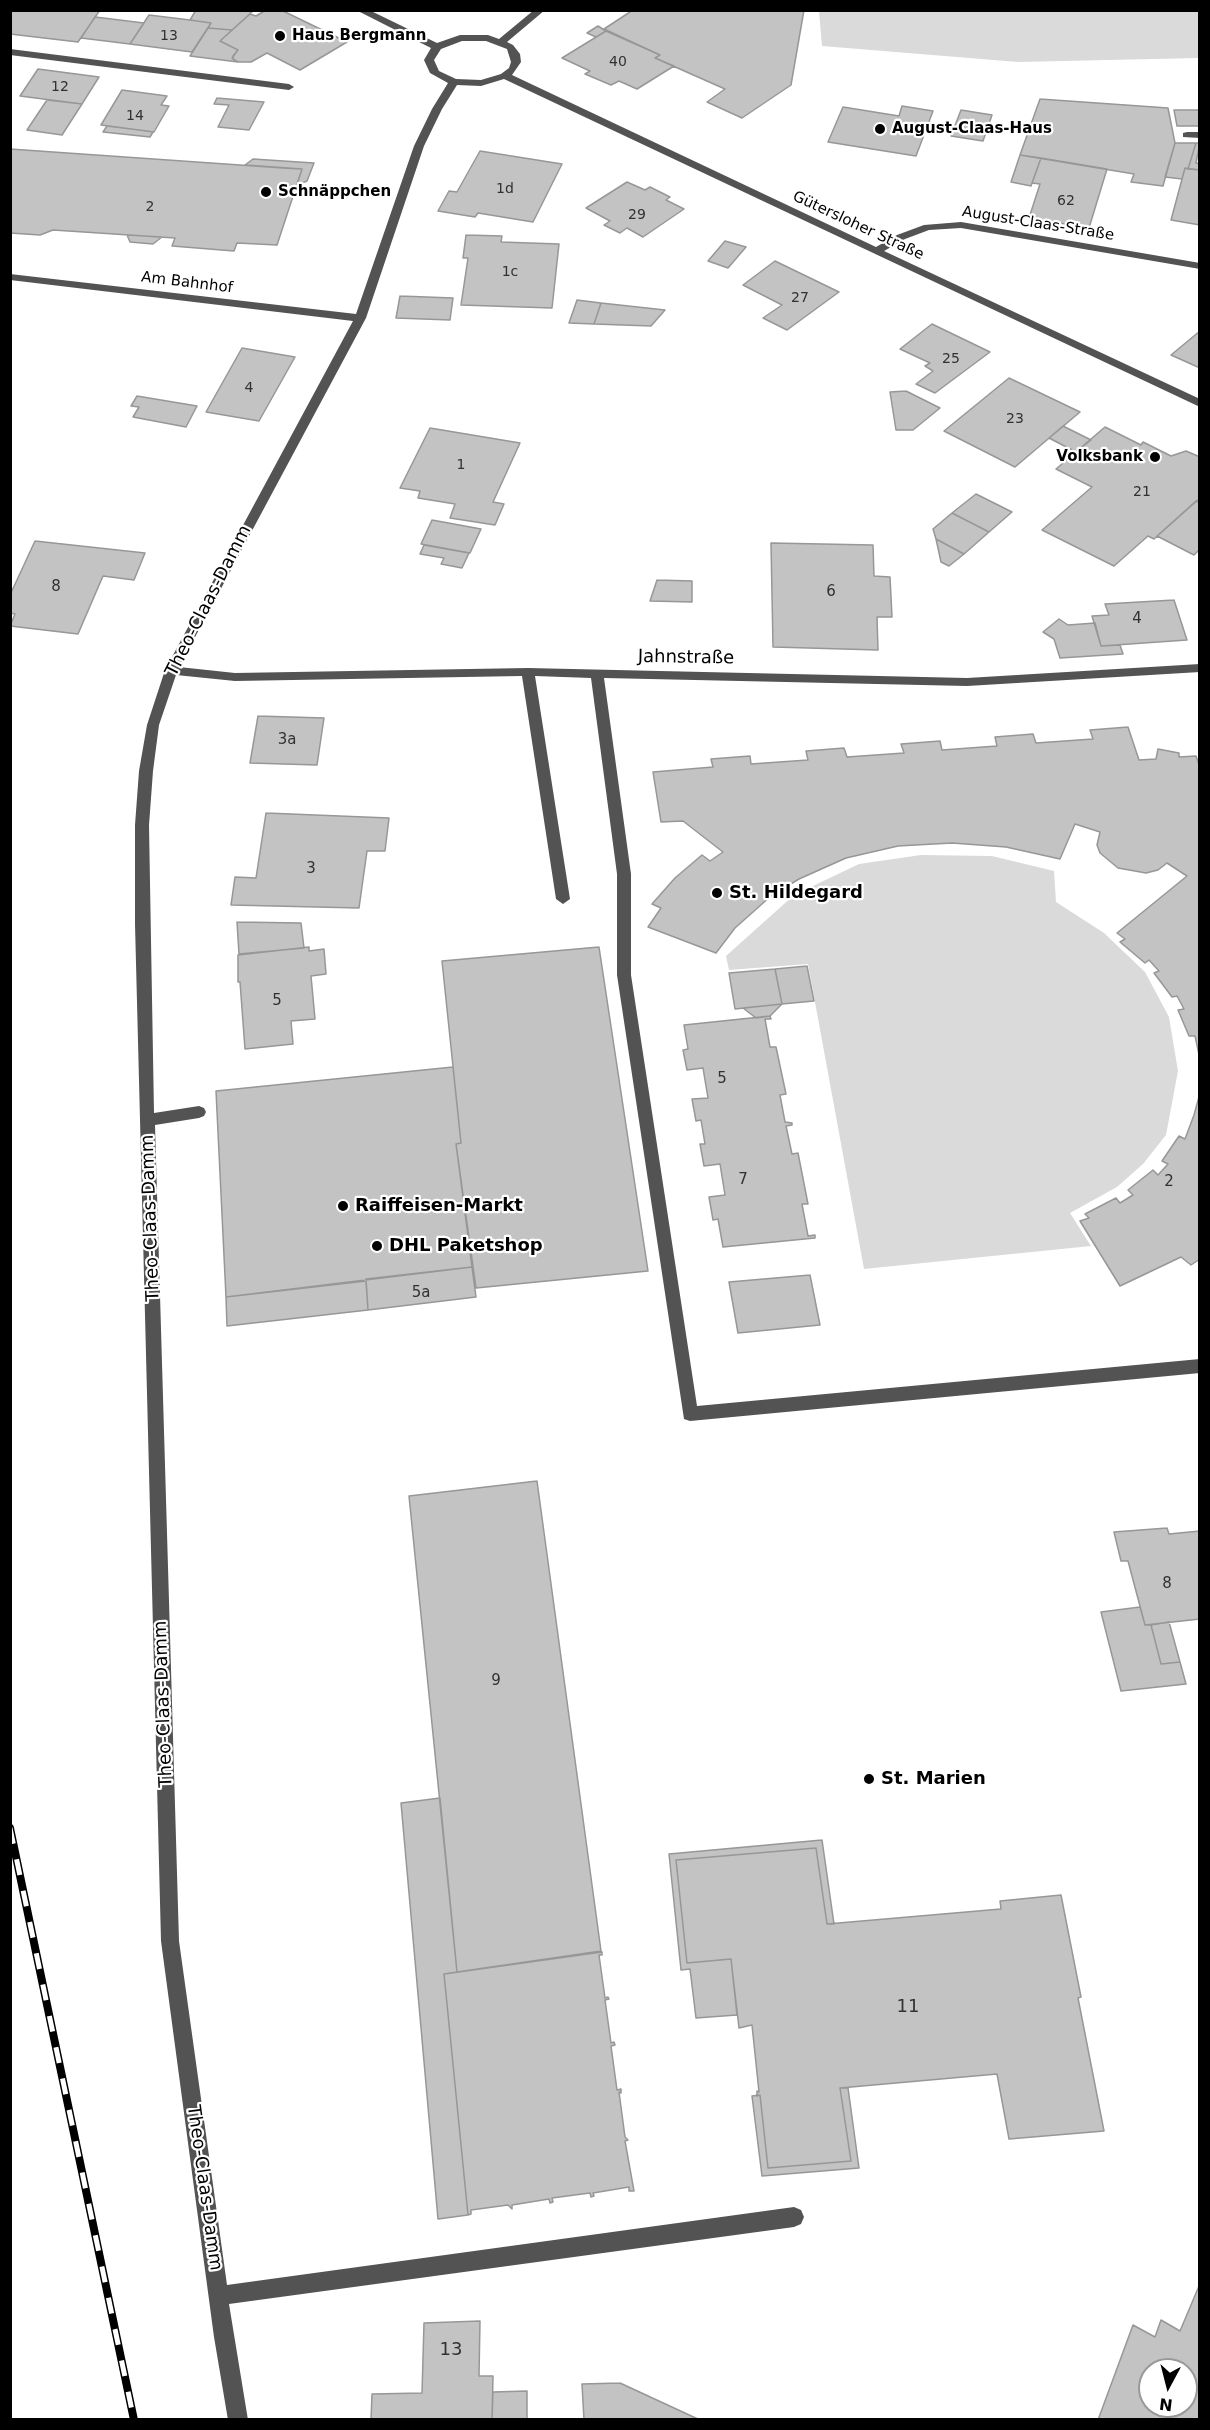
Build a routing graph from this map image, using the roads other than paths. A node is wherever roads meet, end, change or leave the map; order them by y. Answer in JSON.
{"nodes":[{"id":1,"x":360,"y":10,"type":"edge"},
{"id":2,"x":541,"y":10,"type":"edge"},
{"id":3,"x":501,"y":42,"type":"junction"},
{"id":4,"x":437,"y":47,"type":"junction"},
{"id":5,"x":10,"y":52,"type":"edge"},
{"id":6,"x":505,"y":76,"type":"junction"},
{"id":7,"x":454,"y":82,"type":"junction"},
{"id":8,"x":289,"y":87,"type":"dead end"},
{"id":9,"x":1187,"y":135,"type":"dead end"},
{"id":10,"x":1200,"y":135,"type":"edge"},
{"id":11,"x":876,"y":251,"type":"junction"},
{"id":12,"x":1200,"y":266,"type":"edge"},
{"id":13,"x":10,"y":277,"type":"edge"},
{"id":14,"x":360,"y":318,"type":"junction"},
{"id":15,"x":1200,"y":404,"type":"edge"},
{"id":16,"x":1200,"y":668,"type":"edge"},
{"id":17,"x":171,"y":670,"type":"junction"},
{"id":18,"x":528,"y":672,"type":"junction"},
{"id":19,"x":597,"y":674,"type":"junction"},
{"id":20,"x":563,"y":899,"type":"dead end"},
{"id":21,"x":199,"y":1112,"type":"dead end"},
{"id":22,"x":149,"y":1120,"type":"junction"},
{"id":23,"x":1200,"y":1366,"type":"edge"},
{"id":24,"x":794,"y":2217,"type":"dead end"},
{"id":25,"x":219,"y":2296,"type":"junction"},
{"id":26,"x":238,"y":2420,"type":"edge"}],
"edges":[{"from":1,"to":4,"type":"street"},
{"from":2,"to":3,"type":"street"},
{"from":3,"to":4,"type":"street"},
{"from":3,"to":6,"type":"street"},
{"from":4,"to":7,"type":"street"},
{"from":5,"to":8,"type":"street"},
{"from":6,"to":7,"type":"street"},
{"from":6,"to":11,"type":"street","name":"Gütersloher Straße"},
{"from":7,"to":14,"type":"street","name":"Theo-Claas-Damm"},
{"from":9,"to":10,"type":"street"},
{"from":11,"to":12,"type":"street","name":"August-Claas-Straße"},
{"from":11,"to":15,"type":"street","name":"Gütersloher Straße"},
{"from":13,"to":14,"type":"street","name":"Am Bahnhof"},
{"from":14,"to":17,"type":"street","name":"Theo-Claas-Damm"},
{"from":16,"to":19,"type":"street","name":"Jahnstraße"},
{"from":17,"to":18,"type":"street","name":"Jahnstraße"},
{"from":17,"to":22,"type":"street","name":"Theo-Claas-Damm"},
{"from":18,"to":19,"type":"street","name":"Jahnstraße"},
{"from":18,"to":20,"type":"street"},
{"from":19,"to":23,"type":"street"},
{"from":21,"to":22,"type":"street"},
{"from":22,"to":25,"type":"street","name":"Theo-Claas-Damm"},
{"from":24,"to":25,"type":"street"},
{"from":25,"to":26,"type":"street","name":"Theo-Claas-Damm"}]}
